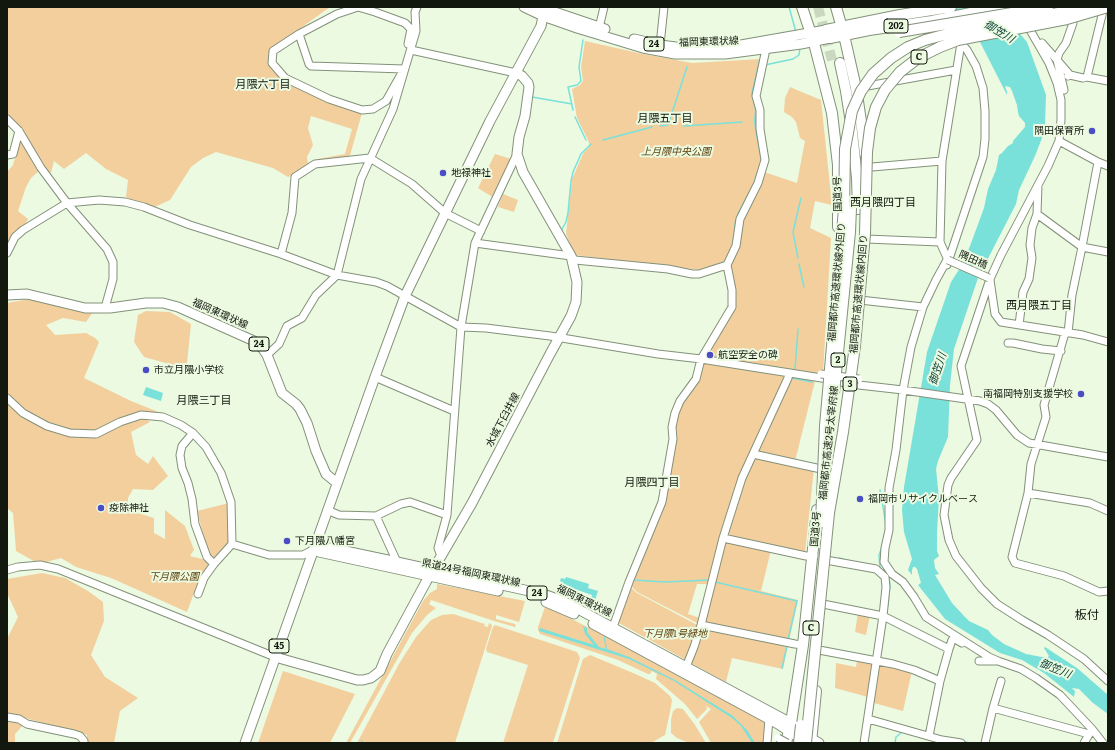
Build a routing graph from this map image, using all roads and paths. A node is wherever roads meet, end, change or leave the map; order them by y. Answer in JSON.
{"nodes":[{"id":1,"x":417,"y":7,"type":"edge"},
{"id":2,"x":524,"y":7,"type":"edge"},
{"id":3,"x":604,"y":7,"type":"edge"},
{"id":4,"x":664,"y":7,"type":"edge"},
{"id":5,"x":802,"y":7,"type":"edge"},
{"id":6,"x":836,"y":7,"type":"edge"},
{"id":7,"x":951,"y":7,"type":"edge"},
{"id":8,"x":1019,"y":7,"type":"edge"},
{"id":9,"x":1048,"y":7,"type":"edge"},
{"id":10,"x":1082,"y":7,"type":"edge"},
{"id":11,"x":1104,"y":7,"type":"edge"},
{"id":12,"x":1108,"y":7,"type":"edge"},
{"id":13,"x":940,"y":8,"type":"edge"},
{"id":14,"x":544,"y":10,"type":"edge"},
{"id":15,"x":915,"y":10,"type":"edge"},
{"id":16,"x":1074,"y":23,"type":"dead end"},
{"id":17,"x":599,"y":28,"type":"junction"},
{"id":18,"x":946,"y":28,"type":"dead end"},
{"id":19,"x":869,"y":30,"type":"junction"},
{"id":20,"x":843,"y":31,"type":"junction"},
{"id":21,"x":299,"y":34,"type":"junction"},
{"id":22,"x":828,"y":34,"type":"joint"},
{"id":23,"x":812,"y":38,"type":"junction"},
{"id":24,"x":1038,"y":39,"type":"junction"},
{"id":25,"x":961,"y":43,"type":"junction"},
{"id":26,"x":660,"y":45,"type":"junction"},
{"id":27,"x":766,"y":49,"type":"junction"},
{"id":28,"x":410,"y":50,"type":"junction"},
{"id":29,"x":1057,"y":60,"type":"junction"},
{"id":30,"x":837,"y":64,"type":"tunnel mouth"},
{"id":31,"x":404,"y":69,"type":"junction"},
{"id":32,"x":956,"y":70,"type":"junction"},
{"id":33,"x":516,"y":73,"type":"junction"},
{"id":34,"x":1070,"y":75,"type":"junction"},
{"id":35,"x":1087,"y":77,"type":"junction"},
{"id":36,"x":1062,"y":81,"type":"junction"},
{"id":37,"x":1108,"y":81,"type":"edge"},
{"id":38,"x":856,"y":88,"type":"junction"},
{"id":39,"x":7,"y":119,"type":"edge"},
{"id":40,"x":1061,"y":120,"type":"junction"},
{"id":41,"x":19,"y":131,"type":"junction"},
{"id":42,"x":1059,"y":141,"type":"junction"},
{"id":43,"x":517,"y":154,"type":"junction"},
{"id":44,"x":7,"y":155,"type":"edge"},
{"id":45,"x":370,"y":158,"type":"junction"},
{"id":46,"x":942,"y":161,"type":"junction"},
{"id":47,"x":1098,"y":162,"type":"junction"},
{"id":48,"x":866,"y":166,"type":"junction"},
{"id":49,"x":1108,"y":166,"type":"edge"},
{"id":50,"x":1038,"y":182,"type":"junction"},
{"id":51,"x":66,"y":203,"type":"junction"},
{"id":52,"x":445,"y":214,"type":"junction"},
{"id":53,"x":1037,"y":214,"type":"junction"},
{"id":54,"x":481,"y":231,"type":"junction"},
{"id":55,"x":866,"y":239,"type":"junction"},
{"id":56,"x":940,"y":242,"type":"junction"},
{"id":57,"x":475,"y":243,"type":"junction"},
{"id":58,"x":1082,"y":246,"type":"junction"},
{"id":59,"x":1108,"y":252,"type":"edge"},
{"id":60,"x":7,"y":253,"type":"edge"},
{"id":61,"x":281,"y":254,"type":"junction"},
{"id":62,"x":571,"y":256,"type":"junction"},
{"id":63,"x":948,"y":260,"type":"junction"},
{"id":64,"x":727,"y":265,"type":"junction"},
{"id":65,"x":337,"y":275,"type":"junction"},
{"id":66,"x":990,"y":279,"type":"junction"},
{"id":67,"x":933,"y":286,"type":"junction"},
{"id":68,"x":7,"y":295,"type":"edge"},
{"id":69,"x":405,"y":296,"type":"junction"},
{"id":70,"x":860,"y":300,"type":"junction"},
{"id":71,"x":923,"y":307,"type":"junction"},
{"id":72,"x":105,"y":308,"type":"junction"},
{"id":73,"x":1019,"y":325,"type":"junction"},
{"id":74,"x":461,"y":327,"type":"junction"},
{"id":75,"x":1066,"y":333,"type":"junction"},
{"id":76,"x":559,"y":338,"type":"junction"},
{"id":77,"x":1108,"y":342,"type":"edge"},
{"id":78,"x":1008,"y":343,"type":"dead end"},
{"id":79,"x":1061,"y":351,"type":"junction"},
{"id":80,"x":267,"y":355,"type":"junction"},
{"id":81,"x":701,"y":359,"type":"junction"},
{"id":82,"x":789,"y":373,"type":"junction"},
{"id":83,"x":374,"y":377,"type":"junction"},
{"id":84,"x":825,"y":377,"type":"junction"},
{"id":85,"x":854,"y":381,"type":"junction"},
{"id":86,"x":905,"y":390,"type":"junction"},
{"id":87,"x":7,"y":398,"type":"edge"},
{"id":88,"x":967,"y":399,"type":"junction"},
{"id":89,"x":454,"y":411,"type":"junction"},
{"id":90,"x":193,"y":433,"type":"junction"},
{"id":91,"x":1038,"y":445,"type":"junction"},
{"id":92,"x":753,"y":454,"type":"junction"},
{"id":93,"x":1108,"y":457,"type":"edge"},
{"id":94,"x":821,"y":469,"type":"junction"},
{"id":95,"x":337,"y":483,"type":"junction"},
{"id":96,"x":1028,"y":494,"type":"junction"},
{"id":97,"x":327,"y":510,"type":"junction"},
{"id":98,"x":1108,"y":511,"type":"edge"},
{"id":99,"x":826,"y":512,"type":"junction"},
{"id":100,"x":447,"y":515,"type":"junction"},
{"id":101,"x":376,"y":516,"type":"junction"},
{"id":102,"x":723,"y":538,"type":"junction"},
{"id":103,"x":232,"y":544,"type":"junction"},
{"id":104,"x":314,"y":550,"type":"junction"},
{"id":105,"x":441,"y":556,"type":"junction"},
{"id":106,"x":814,"y":556,"type":"junction"},
{"id":107,"x":826,"y":560,"type":"junction"},
{"id":108,"x":397,"y":562,"type":"junction"},
{"id":109,"x":214,"y":564,"type":"junction"},
{"id":110,"x":7,"y":570,"type":"edge"},
{"id":111,"x":431,"y":573,"type":"junction"},
{"id":112,"x":1108,"y":591,"type":"edge"},
{"id":113,"x":198,"y":594,"type":"dead end"},
{"id":114,"x":823,"y":604,"type":"junction"},
{"id":115,"x":883,"y":616,"type":"junction"},
{"id":116,"x":701,"y":625,"type":"junction"},
{"id":117,"x":613,"y":627,"type":"junction"},
{"id":118,"x":804,"y":645,"type":"junction"},
{"id":119,"x":949,"y":649,"type":"junction"},
{"id":120,"x":819,"y":650,"type":"junction"},
{"id":121,"x":275,"y":657,"type":"junction"},
{"id":122,"x":989,"y":657,"type":"junction"},
{"id":123,"x":876,"y":660,"type":"junction"},
{"id":124,"x":979,"y":661,"type":"dead end"},
{"id":125,"x":998,"y":661,"type":"junction"},
{"id":126,"x":686,"y":667,"type":"junction"},
{"id":127,"x":940,"y":681,"type":"junction"},
{"id":128,"x":1001,"y":681,"type":"dead end"},
{"id":129,"x":1108,"y":681,"type":"edge"},
{"id":130,"x":993,"y":708,"type":"junction"},
{"id":131,"x":7,"y":717,"type":"edge"},
{"id":132,"x":769,"y":719,"type":"junction"},
{"id":133,"x":868,"y":719,"type":"junction"},
{"id":134,"x":790,"y":727,"type":"junction"},
{"id":135,"x":1090,"y":732,"type":"junction"},
{"id":136,"x":929,"y":736,"type":"junction"},
{"id":137,"x":784,"y":741,"type":"edge"},
{"id":138,"x":811,"y":742,"type":"edge"},
{"id":139,"x":84,"y":743,"type":"edge"},
{"id":140,"x":245,"y":743,"type":"edge"},
{"id":141,"x":767,"y":743,"type":"edge"},
{"id":142,"x":799,"y":743,"type":"edge"},
{"id":143,"x":864,"y":743,"type":"edge"},
{"id":144,"x":961,"y":743,"type":"edge"},
{"id":145,"x":985,"y":743,"type":"edge"},
{"id":146,"x":1084,"y":743,"type":"edge"},
{"id":147,"x":1103,"y":743,"type":"edge"}],
"edges":[{"from":1,"to":28,"type":"street"},
{"from":2,"to":14,"type":"main road","name":"福岡東環状線","number":"24"},
{"from":3,"to":17,"type":"street"},
{"from":4,"to":26,"type":"street"},
{"from":5,"to":23,"type":"highway","name":"国道3号","number":"3"},
{"from":6,"to":20,"type":"highway","name":"国道3号","number":"3"},
{"from":7,"to":13,"type":"highway","number":"202"},
{"from":8,"to":19,"type":"highway","number":"202"},
{"from":8,"to":24,"type":"street"},
{"from":9,"to":19,"type":"highway","bridge":true},
{"from":10,"to":99,"type":"highway","name":"福岡都市高速環状線外回り","number":"C","bridge":true},
{"from":11,"to":35,"type":"street"},
{"from":12,"to":99,"type":"highway","name":"福岡都市高速環状線内回り","number":"C","bridge":true},
{"from":13,"to":15,"type":"highway","number":"202"},
{"from":14,"to":17,"type":"main road","name":"福岡東環状線","number":"24"},
{"from":14,"to":27,"type":"main road","name":"福岡東環状線","number":"24"},
{"from":14,"to":33,"type":"main road"},
{"from":15,"to":20,"type":"highway","number":"202"},
{"from":16,"to":29,"type":"street"},
{"from":17,"to":26,"type":"main road","name":"福岡東環状線","number":"24"},
{"from":18,"to":25,"type":"street"},
{"from":19,"to":20,"type":"highway","number":"202"},
{"from":20,"to":22,"type":"highway","number":"202"},
{"from":20,"to":38,"type":"highway","name":"国道3号","number":"3"},
{"from":21,"to":28,"type":"street"},
{"from":21,"to":31,"type":"street"},
{"from":21,"to":31,"type":"street"},
{"from":22,"to":23,"type":"main road","name":"福岡東環状線","number":"24"},
{"from":23,"to":26,"type":"main road","name":"福岡東環状線","number":"24"},
{"from":23,"to":27,"type":"main road","name":"福岡東環状線","number":"24"},
{"from":23,"to":84,"type":"highway","name":"国道3号","number":"3"},
{"from":24,"to":29,"type":"street"},
{"from":24,"to":40,"type":"street"},
{"from":25,"to":32,"type":"street"},
{"from":25,"to":67,"type":"street"},
{"from":27,"to":64,"type":"street"},
{"from":28,"to":31,"type":"street"},
{"from":28,"to":33,"type":"street"},
{"from":29,"to":34,"type":"street"},
{"from":29,"to":36,"type":"street"},
{"from":30,"to":99,"type":"highway","name":"福岡都市高速2号太宰府線","number":"2","bridge":true},
{"from":31,"to":45,"type":"street"},
{"from":32,"to":38,"type":"street"},
{"from":32,"to":46,"type":"street"},
{"from":33,"to":43,"type":"main road","name":"水城下臼井線"},
{"from":33,"to":52,"type":"main road"},
{"from":34,"to":35,"type":"street"},
{"from":34,"to":36,"type":"street"},
{"from":35,"to":37,"type":"street"},
{"from":36,"to":40,"type":"street"},
{"from":38,"to":48,"type":"highway","name":"国道3号","number":"3"},
{"from":39,"to":41,"type":"street"},
{"from":40,"to":42,"type":"street"},
{"from":41,"to":44,"type":"street"},
{"from":41,"to":51,"type":"street"},
{"from":42,"to":47,"type":"street"},
{"from":42,"to":50,"type":"street"},
{"from":43,"to":54,"type":"street"},
{"from":43,"to":62,"type":"main road","name":"水城下臼井線"},
{"from":45,"to":52,"type":"street"},
{"from":45,"to":61,"type":"street"},
{"from":45,"to":65,"type":"street"},
{"from":46,"to":48,"type":"street"},
{"from":46,"to":56,"type":"street"},
{"from":47,"to":49,"type":"street"},
{"from":47,"to":58,"type":"street"},
{"from":48,"to":55,"type":"highway","name":"国道3号","number":"3"},
{"from":50,"to":53,"type":"street"},
{"from":50,"to":66,"type":"street"},
{"from":51,"to":60,"type":"street"},
{"from":51,"to":61,"type":"street"},
{"from":51,"to":72,"type":"street"},
{"from":52,"to":54,"type":"street"},
{"from":52,"to":69,"type":"main road"},
{"from":53,"to":58,"type":"street"},
{"from":53,"to":73,"type":"street"},
{"from":54,"to":57,"type":"street"},
{"from":55,"to":56,"type":"street"},
{"from":55,"to":70,"type":"highway","name":"国道3号","number":"3"},
{"from":56,"to":63,"type":"street"},
{"from":57,"to":62,"type":"street"},
{"from":57,"to":74,"type":"street"},
{"from":58,"to":59,"type":"street"},
{"from":58,"to":75,"type":"street"},
{"from":61,"to":65,"type":"street"},
{"from":62,"to":64,"type":"street"},
{"from":62,"to":76,"type":"main road","name":"水城下臼井線"},
{"from":63,"to":66,"type":"street","name":"隅田橋","bridge":true},
{"from":63,"to":67,"type":"street"},
{"from":64,"to":81,"type":"street"},
{"from":65,"to":69,"type":"street"},
{"from":65,"to":80,"type":"street"},
{"from":66,"to":73,"type":"street"},
{"from":66,"to":88,"type":"street"},
{"from":67,"to":71,"type":"street"},
{"from":68,"to":72,"type":"main road","number":"24"},
{"from":69,"to":74,"type":"street"},
{"from":69,"to":83,"type":"main road"},
{"from":70,"to":71,"type":"street"},
{"from":70,"to":85,"type":"highway","name":"国道3号","number":"3"},
{"from":71,"to":86,"type":"street"},
{"from":72,"to":80,"type":"main road","name":"福岡東環状線","number":"24"},
{"from":73,"to":75,"type":"street"},
{"from":74,"to":76,"type":"street"},
{"from":74,"to":89,"type":"street"},
{"from":75,"to":77,"type":"street"},
{"from":75,"to":79,"type":"street"},
{"from":76,"to":81,"type":"street"},
{"from":76,"to":105,"type":"main road","name":"水城下臼井線"},
{"from":78,"to":79,"type":"street"},
{"from":79,"to":91,"type":"street"},
{"from":80,"to":95,"type":"main road","name":"福岡東環状線","number":"24"},
{"from":81,"to":82,"type":"street"},
{"from":81,"to":117,"type":"street"},
{"from":82,"to":84,"type":"street"},
{"from":82,"to":92,"type":"street"},
{"from":83,"to":89,"type":"street"},
{"from":83,"to":95,"type":"main road"},
{"from":84,"to":85,"type":"street","bridge":true},
{"from":84,"to":94,"type":"highway","name":"国道3号","number":"3"},
{"from":85,"to":86,"type":"street"},
{"from":85,"to":107,"type":"highway","name":"国道3号","number":"3"},
{"from":86,"to":88,"type":"street"},
{"from":86,"to":122,"type":"street"},
{"from":87,"to":90,"type":"street"},
{"from":88,"to":91,"type":"street"},
{"from":88,"to":129,"type":"street"},
{"from":89,"to":100,"type":"street"},
{"from":90,"to":103,"type":"street"},
{"from":90,"to":109,"type":"street"},
{"from":91,"to":93,"type":"street"},
{"from":91,"to":96,"type":"street"},
{"from":92,"to":94,"type":"street"},
{"from":92,"to":102,"type":"street"},
{"from":94,"to":106,"type":"highway","name":"国道3号","number":"3"},
{"from":95,"to":97,"type":"main road"},
{"from":96,"to":98,"type":"street"},
{"from":96,"to":112,"type":"street"},
{"from":97,"to":101,"type":"street"},
{"from":97,"to":104,"type":"main road"},
{"from":99,"to":138,"type":"highway","name":"福岡都市高速環状線内回り","number":"C","bridge":true},
{"from":99,"to":142,"type":"highway","name":"福岡都市高速環状線外回り","number":"C","bridge":true},
{"from":100,"to":101,"type":"street"},
{"from":100,"to":105,"type":"street"},
{"from":101,"to":108,"type":"street"},
{"from":102,"to":106,"type":"street"},
{"from":102,"to":116,"type":"street"},
{"from":103,"to":104,"type":"street","name":"福岡東環状線"},
{"from":103,"to":109,"type":"street"},
{"from":104,"to":108,"type":"main road","name":"福岡東環状線","number":"24"},
{"from":104,"to":111,"type":"main road","name":"県道24号福岡東環状線","number":"24"},
{"from":104,"to":121,"type":"main road","number":"45"},
{"from":105,"to":111,"type":"main road","name":"水城下臼井線"},
{"from":106,"to":118,"type":"highway","name":"国道3号","number":"3"},
{"from":107,"to":114,"type":"highway","name":"国道3号","number":"3"},
{"from":107,"to":115,"type":"street"},
{"from":108,"to":111,"type":"main road","name":"福岡東環状線","number":"24"},
{"from":109,"to":113,"type":"street"},
{"from":110,"to":121,"type":"street"},
{"from":111,"to":117,"type":"main road","name":"福岡東環状線","number":"24"},
{"from":111,"to":121,"type":"main road","name":"水城下臼井線"},
{"from":111,"to":132,"type":"main road","name":"県道24号福岡東環状線","number":"24"},
{"from":114,"to":115,"type":"street"},
{"from":114,"to":120,"type":"highway","name":"国道3号","number":"3"},
{"from":115,"to":119,"type":"street"},
{"from":115,"to":123,"type":"street"},
{"from":116,"to":118,"type":"street"},
{"from":116,"to":126,"type":"street"},
{"from":117,"to":126,"type":"main road","name":"福岡東環状線","number":"24"},
{"from":118,"to":134,"type":"highway","name":"国道3号","number":"3"},
{"from":119,"to":122,"type":"street"},
{"from":119,"to":127,"type":"street"},
{"from":120,"to":123,"type":"street"},
{"from":120,"to":138,"type":"highway","name":"国道3号","number":"3"},
{"from":121,"to":140,"type":"main road","number":"45"},
{"from":122,"to":125,"type":"street"},
{"from":123,"to":127,"type":"street"},
{"from":123,"to":133,"type":"street"},
{"from":124,"to":125,"type":"street"},
{"from":125,"to":135,"type":"street"},
{"from":126,"to":134,"type":"main road","name":"福岡東環状線","number":"24"},
{"from":127,"to":136,"type":"street"},
{"from":128,"to":130,"type":"street"},
{"from":130,"to":135,"type":"street"},
{"from":130,"to":145,"type":"street"},
{"from":131,"to":139,"type":"street"},
{"from":132,"to":134,"type":"main road","name":"県道24号福岡東環状線","number":"24"},
{"from":132,"to":141,"type":"street"},
{"from":133,"to":136,"type":"street"},
{"from":133,"to":143,"type":"street"},
{"from":134,"to":137,"type":"highway","name":"国道3号","number":"3"},
{"from":134,"to":138,"type":"main road","name":"県道24号福岡東環状線","number":"24"},
{"from":135,"to":146,"type":"street"},
{"from":135,"to":147,"type":"street"},
{"from":136,"to":144,"type":"street"}]}
